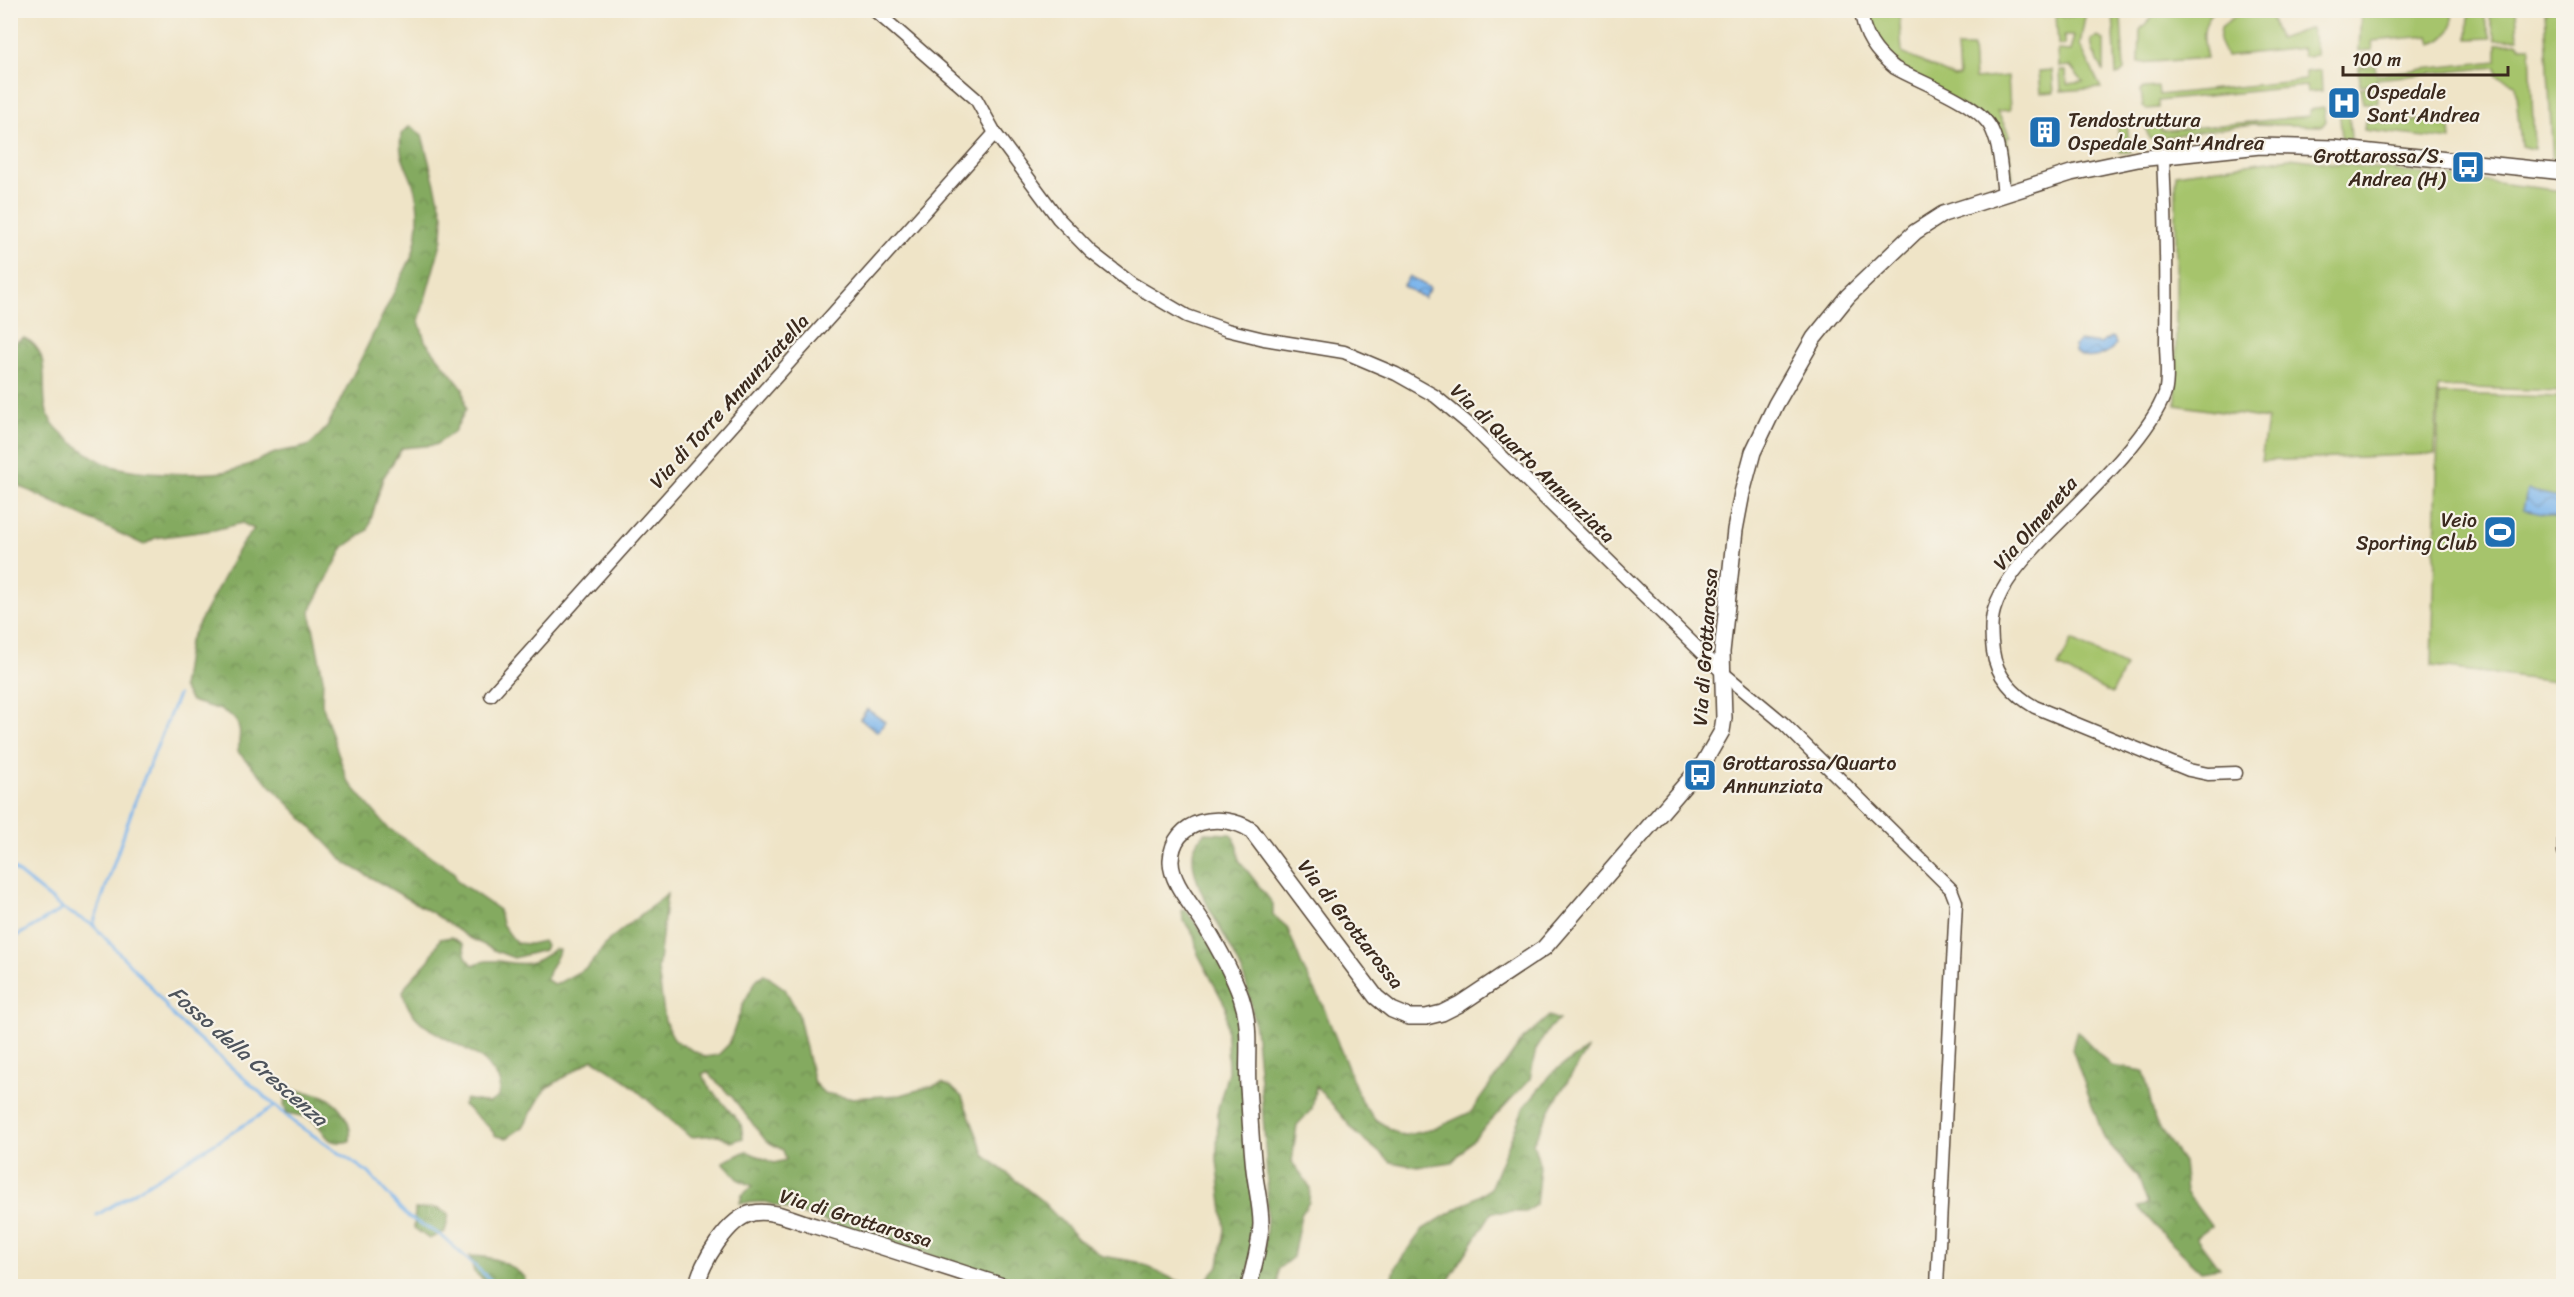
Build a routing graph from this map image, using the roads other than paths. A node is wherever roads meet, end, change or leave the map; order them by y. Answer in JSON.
{"nodes":[{"id":1,"x":874,"y":10,"type":"edge"},
{"id":2,"x":1861,"y":10,"type":"edge"},
{"id":3,"x":996,"y":133,"type":"junction"},
{"id":4,"x":2163,"y":156,"type":"junction"},
{"id":5,"x":2564,"y":172,"type":"edge"},
{"id":6,"x":2004,"y":194,"type":"junction"},
{"id":7,"x":1723,"y":673,"type":"junction"},
{"id":8,"x":491,"y":695,"type":"dead end"},
{"id":9,"x":2236,"y":773,"type":"dead end"},
{"id":10,"x":2564,"y":838,"type":"edge"},
{"id":11,"x":2564,"y":852,"type":"edge"},
{"id":12,"x":697,"y":1287,"type":"edge"},
{"id":13,"x":1003,"y":1287,"type":"edge"},
{"id":14,"x":1249,"y":1287,"type":"edge"},
{"id":15,"x":1936,"y":1287,"type":"edge"}],
"edges":[{"from":1,"to":3,"type":"street","name":"Via di Quarto Annunziata"},
{"from":2,"to":6,"type":"street"},
{"from":3,"to":7,"type":"street","name":"Via di Quarto Annunziata"},
{"from":3,"to":8,"type":"street","name":"Via di Torre Annunziatella"},
{"from":4,"to":5,"type":"street","name":"Via di Grottarossa"},
{"from":4,"to":6,"type":"street","name":"Via di Grottarossa"},
{"from":4,"to":9,"type":"street","name":"Via Olmeneta"},
{"from":6,"to":7,"type":"street","name":"Via di Grottarossa"},
{"from":7,"to":14,"type":"street","name":"Via di Grottarossa"},
{"from":7,"to":15,"type":"street","name":"Via di Quarto Annunziata"},
{"from":10,"to":11,"type":"street"},
{"from":12,"to":13,"type":"street","name":"Via di Grottarossa"}]}
